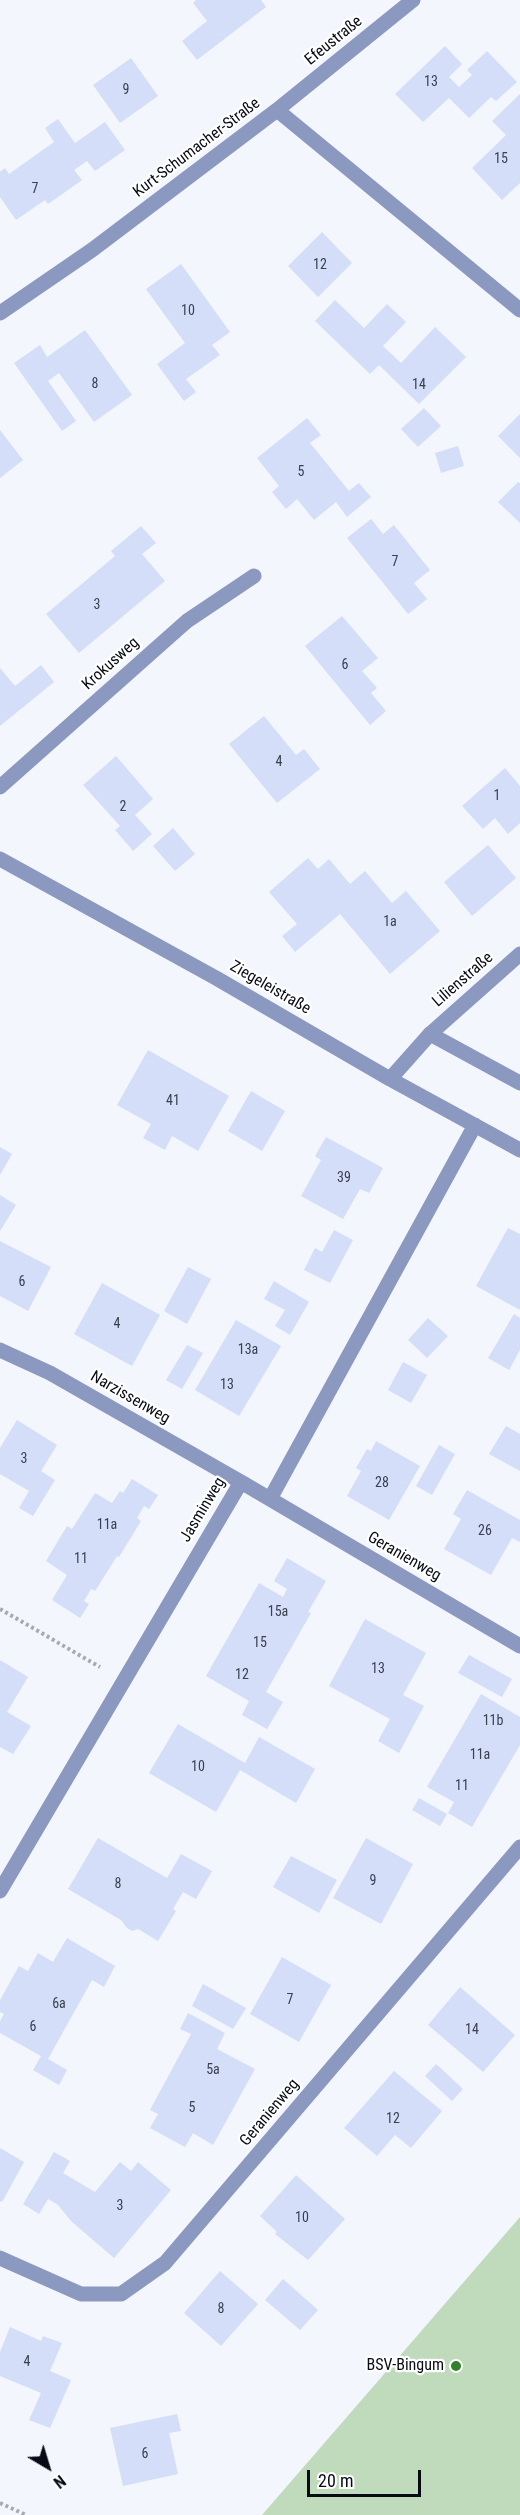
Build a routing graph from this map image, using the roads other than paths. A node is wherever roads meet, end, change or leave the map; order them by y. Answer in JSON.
{"nodes":[{"id":1,"x":413,"y":0,"type":"edge"},
{"id":2,"x":277,"y":110,"type":"junction"},
{"id":3,"x":520,"y":310,"type":"edge"},
{"id":4,"x":0,"y":313,"type":"edge"},
{"id":5,"x":254,"y":576,"type":"dead end"},
{"id":6,"x":0,"y":787,"type":"edge"},
{"id":7,"x":0,"y":859,"type":"edge"},
{"id":8,"x":520,"y":954,"type":"edge"},
{"id":9,"x":430,"y":1034,"type":"junction"},
{"id":10,"x":390,"y":1079,"type":"junction"},
{"id":11,"x":520,"y":1083,"type":"edge"},
{"id":12,"x":475,"y":1125,"type":"junction"},
{"id":13,"x":520,"y":1150,"type":"edge"},
{"id":14,"x":0,"y":1350,"type":"edge"},
{"id":15,"x":241,"y":1482,"type":"junction"},
{"id":16,"x":270,"y":1499,"type":"junction"},
{"id":17,"x":520,"y":1646,"type":"edge"},
{"id":18,"x":520,"y":1847,"type":"edge"},
{"id":19,"x":0,"y":1892,"type":"edge"},
{"id":20,"x":0,"y":2258,"type":"edge"}],
"edges":[{"from":1,"to":2,"type":"street","name":"Efeustraße"},
{"from":2,"to":3,"type":"street","name":"Kurt-Schumacher-Straße"},
{"from":2,"to":4,"type":"street","name":"Kurt-Schumacher-Straße"},
{"from":5,"to":6,"type":"street","name":"Krokusweg"},
{"from":7,"to":10,"type":"street","name":"Ziegeleistraße"},
{"from":8,"to":9,"type":"street","name":"Lilienstraße"},
{"from":9,"to":10,"type":"street","name":"Lilienstraße"},
{"from":9,"to":11,"type":"street","name":"Lilienstraße"},
{"from":10,"to":12,"type":"street","name":"Ziegeleistraße"},
{"from":12,"to":13,"type":"street","name":"Ziegeleistraße"},
{"from":12,"to":16,"type":"street"},
{"from":14,"to":15,"type":"street","name":"Narzissenweg"},
{"from":15,"to":16,"type":"street","name":"Jasminweg"},
{"from":15,"to":19,"type":"street","name":"Jasminweg"},
{"from":16,"to":17,"type":"street","name":"Geranienweg"},
{"from":18,"to":20,"type":"street","name":"Geranienweg"}]}
